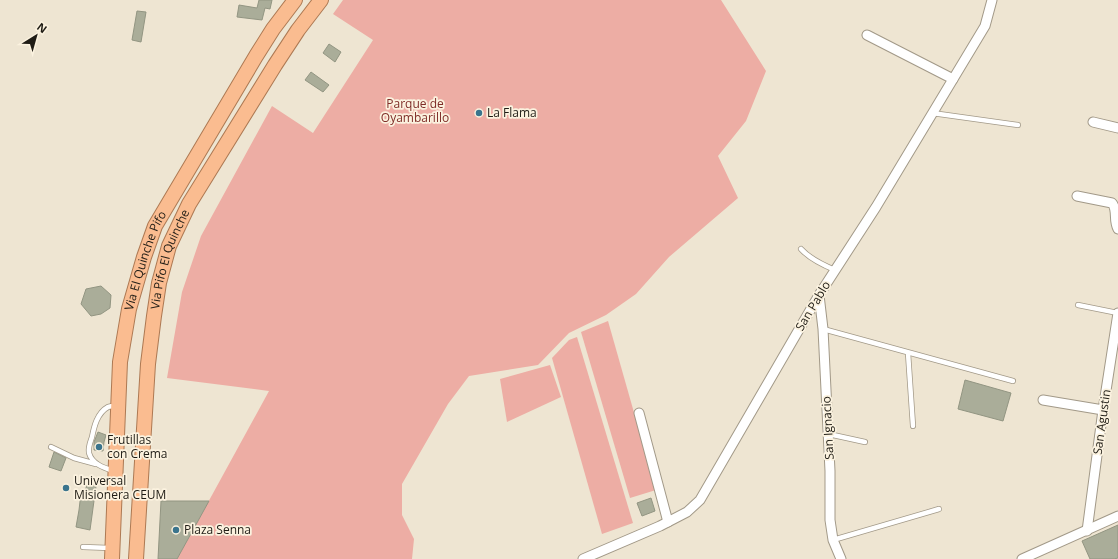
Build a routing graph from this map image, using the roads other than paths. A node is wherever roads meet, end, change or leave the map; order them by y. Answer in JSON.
{"nodes":[{"id":1,"x":296,"y":0,"type":"edge"},
{"id":2,"x":321,"y":0,"type":"edge"},
{"id":3,"x":992,"y":0,"type":"edge"},
{"id":4,"x":867,"y":35,"type":"dead end"},
{"id":5,"x":953,"y":79,"type":"junction"},
{"id":6,"x":932,"y":113,"type":"junction"},
{"id":7,"x":1093,"y":122,"type":"dead end"},
{"id":8,"x":1018,"y":125,"type":"dead end"},
{"id":9,"x":1118,"y":128,"type":"edge"},
{"id":10,"x":1077,"y":196,"type":"dead end"},
{"id":11,"x":1118,"y":229,"type":"edge"},
{"id":12,"x":801,"y":248,"type":"dead end"},
{"id":13,"x":835,"y":270,"type":"junction"},
{"id":14,"x":820,"y":295,"type":"junction"},
{"id":15,"x":1078,"y":306,"type":"dead end"},
{"id":16,"x":1118,"y":313,"type":"edge"},
{"id":17,"x":823,"y":329,"type":"junction"},
{"id":18,"x":908,"y":352,"type":"junction"},
{"id":19,"x":1014,"y":381,"type":"dead end"},
{"id":20,"x":1043,"y":400,"type":"dead end"},
{"id":21,"x":119,"y":406,"type":"junction"},
{"id":22,"x":1103,"y":410,"type":"junction"},
{"id":23,"x":639,"y":412,"type":"dead end"},
{"id":24,"x":913,"y":426,"type":"dead end"},
{"id":25,"x":828,"y":436,"type":"junction"},
{"id":26,"x":865,"y":442,"type":"dead end"},
{"id":27,"x":51,"y":447,"type":"dead end"},
{"id":28,"x":98,"y":464,"type":"junction"},
{"id":29,"x":116,"y":472,"type":"junction"},
{"id":30,"x":939,"y":509,"type":"dead end"},
{"id":31,"x":1118,"y":516,"type":"edge"},
{"id":32,"x":668,"y":522,"type":"junction"},
{"id":33,"x":1087,"y":531,"type":"junction"},
{"id":34,"x":833,"y":540,"type":"junction"},
{"id":35,"x":83,"y":547,"type":"dead end"},
{"id":36,"x":112,"y":554,"type":"edge"},
{"id":37,"x":136,"y":559,"type":"edge"},
{"id":38,"x":583,"y":559,"type":"edge"},
{"id":39,"x":841,"y":559,"type":"edge"},
{"id":40,"x":1022,"y":559,"type":"edge"}],
"edges":[{"from":1,"to":21,"type":"highway","name":"Via El Quinche Pifo"},
{"from":2,"to":37,"type":"highway","name":"Via Pifo El Quinche"},
{"from":3,"to":5,"type":"street","name":"San Pablo"},
{"from":4,"to":5,"type":"street"},
{"from":5,"to":6,"type":"street","name":"San Pablo"},
{"from":6,"to":8,"type":"lane"},
{"from":6,"to":13,"type":"street","name":"San Pablo"},
{"from":7,"to":9,"type":"street"},
{"from":10,"to":11,"type":"street"},
{"from":12,"to":13,"type":"lane"},
{"from":13,"to":14,"type":"street","name":"San Pablo"},
{"from":14,"to":17,"type":"street","name":"San Ignacio"},
{"from":14,"to":32,"type":"street","name":"San Pablo"},
{"from":15,"to":16,"type":"lane"},
{"from":16,"to":22,"type":"street","name":"San Agustin"},
{"from":17,"to":18,"type":"lane"},
{"from":17,"to":25,"type":"street","name":"San Ignacio"},
{"from":18,"to":19,"type":"lane"},
{"from":18,"to":24,"type":"lane"},
{"from":20,"to":22,"type":"street"},
{"from":21,"to":28,"type":"lane"},
{"from":21,"to":29,"type":"highway","name":"Via El Quinche Pifo"},
{"from":22,"to":33,"type":"street","name":"San Agustin"},
{"from":23,"to":32,"type":"street"},
{"from":25,"to":26,"type":"lane"},
{"from":25,"to":34,"type":"street","name":"San Ignacio"},
{"from":27,"to":28,"type":"lane"},
{"from":28,"to":29,"type":"lane"},
{"from":29,"to":36,"type":"highway","name":"Via El Quinche Pifo"},
{"from":30,"to":34,"type":"lane"},
{"from":31,"to":33,"type":"street"},
{"from":32,"to":38,"type":"street","name":"San Pablo"},
{"from":33,"to":40,"type":"street"},
{"from":34,"to":39,"type":"street","name":"San Ignacio"},
{"from":35,"to":36,"type":"lane"}]}
